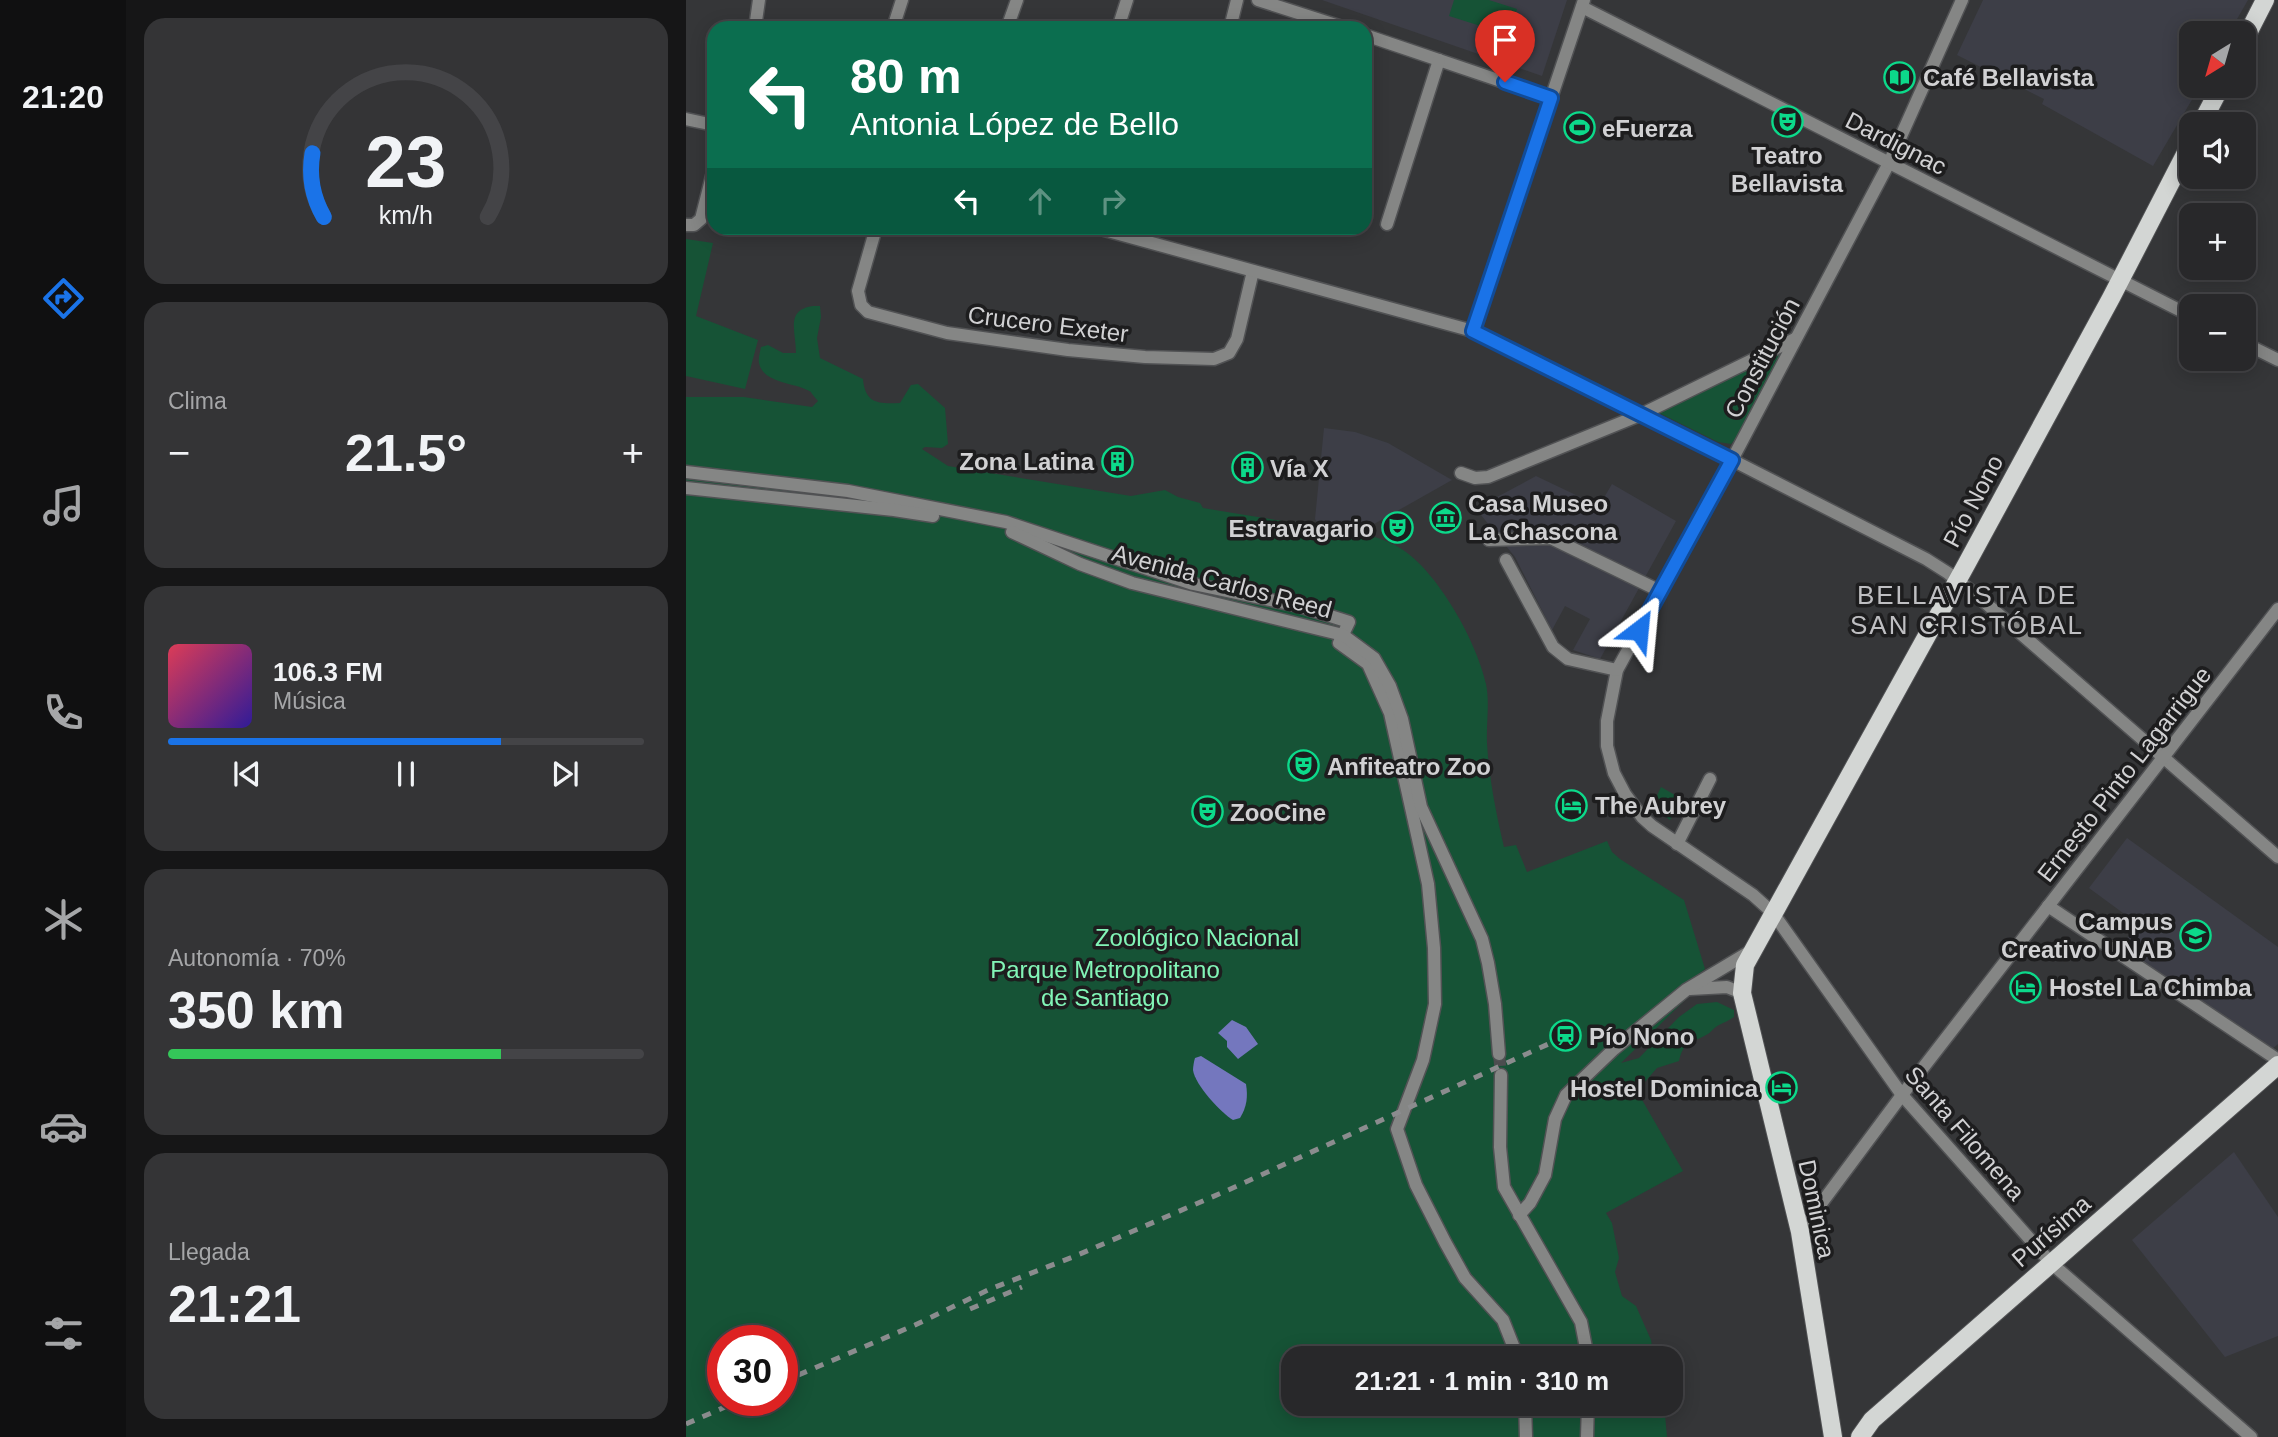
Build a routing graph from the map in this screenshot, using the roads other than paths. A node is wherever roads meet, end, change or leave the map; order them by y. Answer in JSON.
{"nodes":[{"id":1,"x":759,"y":0,"type":"edge"},
{"id":2,"x":902,"y":0,"type":"edge"},
{"id":3,"x":1017,"y":0,"type":"edge"},
{"id":4,"x":1127,"y":0,"type":"edge"},
{"id":5,"x":1237,"y":0,"type":"edge"},
{"id":6,"x":1258,"y":0,"type":"edge"},
{"id":7,"x":1962,"y":0,"type":"edge"},
{"id":8,"x":2265,"y":0,"type":"edge"},
{"id":9,"x":1583,"y":4,"type":"edge"},
{"id":10,"x":756,"y":21,"type":"edge"},
{"id":11,"x":895,"y":21,"type":"edge"},
{"id":12,"x":1010,"y":21,"type":"edge"},
{"id":13,"x":1120,"y":21,"type":"edge"},
{"id":14,"x":1232,"y":21,"type":"edge"},
{"id":15,"x":1322,"y":21,"type":"edge"},
{"id":16,"x":2254,"y":21,"type":"edge"},
{"id":17,"x":1372,"y":37,"type":"edge"},
{"id":18,"x":1439,"y":60,"type":"junction"},
{"id":19,"x":1551,"y":98,"type":"junction"},
{"id":20,"x":686,"y":120,"type":"edge"},
{"id":21,"x":707,"y":124,"type":"edge"},
{"id":22,"x":1889,"y":163,"type":"junction"},
{"id":23,"x":2179,"y":166,"type":"edge"},
{"id":24,"x":707,"y":198,"type":"edge"},
{"id":25,"x":692,"y":224,"type":"edge"},
{"id":26,"x":1387,"y":224,"type":"dead end"},
{"id":27,"x":874,"y":235,"type":"edge"},
{"id":28,"x":1122,"y":235,"type":"edge"},
{"id":29,"x":1253,"y":271,"type":"junction"},
{"id":30,"x":2120,"y":280,"type":"junction"},
{"id":31,"x":2179,"y":310,"type":"edge"},
{"id":32,"x":1473,"y":331,"type":"junction"},
{"id":33,"x":1796,"y":339,"type":"junction"},
{"id":34,"x":2256,"y":349,"type":"edge"},
{"id":35,"x":2278,"y":360,"type":"edge"},
{"id":36,"x":1640,"y":415,"type":"junction"},
{"id":37,"x":1732,"y":460,"type":"junction"},
{"id":38,"x":686,"y":472,"type":"edge"},
{"id":39,"x":1461,"y":473,"type":"dead end"},
{"id":40,"x":686,"y":488,"type":"edge"},
{"id":41,"x":1489,"y":540,"type":"dead end"},
{"id":42,"x":1506,"y":560,"type":"dead end"},
{"id":43,"x":1958,"y":580,"type":"junction"},
{"id":44,"x":1660,"y":591,"type":"junction"},
{"id":45,"x":2278,"y":609,"type":"edge"},
{"id":46,"x":1341,"y":639,"type":"junction"},
{"id":47,"x":1617,"y":670,"type":"junction"},
{"id":48,"x":2164,"y":757,"type":"junction"},
{"id":49,"x":1710,"y":779,"type":"dead end"},
{"id":50,"x":1677,"y":844,"type":"junction"},
{"id":51,"x":2278,"y":857,"type":"edge"},
{"id":52,"x":2049,"y":906,"type":"junction"},
{"id":53,"x":1773,"y":913,"type":"junction"},
{"id":54,"x":1751,"y":951,"type":"junction"},
{"id":55,"x":1686,"y":990,"type":"junction"},
{"id":56,"x":1742,"y":993,"type":"junction"},
{"id":57,"x":1499,"y":1054,"type":"tunnel mouth"},
{"id":58,"x":2278,"y":1062,"type":"edge"},
{"id":59,"x":1501,"y":1075,"type":"tunnel mouth"},
{"id":60,"x":1902,"y":1095,"type":"junction"},
{"id":61,"x":1519,"y":1215,"type":"junction"},
{"id":62,"x":1800,"y":1232,"type":"junction"},
{"id":63,"x":2052,"y":1263,"type":"junction"},
{"id":64,"x":1513,"y":1346,"type":"edge"},
{"id":65,"x":1586,"y":1346,"type":"edge"},
{"id":66,"x":1828,"y":1407,"type":"junction"},
{"id":67,"x":1525,"y":1416,"type":"edge"},
{"id":68,"x":1588,"y":1416,"type":"edge"},
{"id":69,"x":1872,"y":1420,"type":"junction"},
{"id":70,"x":1526,"y":1437,"type":"edge"},
{"id":71,"x":1587,"y":1437,"type":"edge"},
{"id":72,"x":1833,"y":1437,"type":"edge"},
{"id":73,"x":1860,"y":1437,"type":"edge"},
{"id":74,"x":2251,"y":1437,"type":"edge"}],
"edges":[{"from":1,"to":10,"type":"street"},
{"from":2,"to":11,"type":"street"},
{"from":3,"to":12,"type":"street"},
{"from":4,"to":13,"type":"street"},
{"from":5,"to":14,"type":"street"},
{"from":6,"to":15,"type":"street"},
{"from":7,"to":22,"type":"street","name":"Constitución"},
{"from":8,"to":16,"type":"main road"},
{"from":9,"to":19,"type":"street"},
{"from":9,"to":22,"type":"street","name":"Dardignac"},
{"from":17,"to":18,"type":"street"},
{"from":18,"to":19,"type":"street"},
{"from":18,"to":26,"type":"street"},
{"from":19,"to":32,"type":"street"},
{"from":20,"to":21,"type":"street"},
{"from":22,"to":30,"type":"street","name":"Dardignac"},
{"from":22,"to":33,"type":"street","name":"Constitución"},
{"from":23,"to":30,"type":"main road","name":"Pío Nono"},
{"from":24,"to":25,"type":"street"},
{"from":27,"to":29,"type":"street","name":"Crucero Exeter"},
{"from":28,"to":29,"type":"street"},
{"from":29,"to":32,"type":"street"},
{"from":30,"to":31,"type":"street","name":"Dardignac"},
{"from":30,"to":43,"type":"main road","name":"Pío Nono"},
{"from":32,"to":36,"type":"street"},
{"from":33,"to":36,"type":"street"},
{"from":33,"to":37,"type":"street","name":"Constitución"},
{"from":34,"to":35,"type":"street"},
{"from":36,"to":37,"type":"street"},
{"from":36,"to":39,"type":"street"},
{"from":37,"to":43,"type":"street"},
{"from":37,"to":44,"type":"street","name":"Constitución"},
{"from":38,"to":46,"type":"street"},
{"from":40,"to":46,"type":"street","name":"Avenida Carlos Reed"},
{"from":41,"to":44,"type":"street"},
{"from":42,"to":47,"type":"street"},
{"from":43,"to":48,"type":"street"},
{"from":43,"to":53,"type":"main road","name":"Pío Nono"},
{"from":44,"to":47,"type":"street","name":"Constitución"},
{"from":45,"to":48,"type":"street","name":"Ernesto Pinto Lagarrigue"},
{"from":46,"to":57,"type":"street","name":"Avenida Carlos Reed"},
{"from":46,"to":64,"type":"street"},
{"from":47,"to":50,"type":"street","name":"Constitución"},
{"from":48,"to":51,"type":"street"},
{"from":48,"to":52,"type":"street","name":"Ernesto Pinto Lagarrigue"},
{"from":49,"to":50,"type":"street"},
{"from":50,"to":53,"type":"street","name":"Constitución"},
{"from":52,"to":58,"type":"street"},
{"from":52,"to":60,"type":"street","name":"Ernesto Pinto Lagarrigue"},
{"from":53,"to":54,"type":"main road","name":"Pío Nono"},
{"from":53,"to":60,"type":"street","name":"Santa Filomena"},
{"from":54,"to":55,"type":"street"},
{"from":54,"to":56,"type":"main road","name":"Pío Nono"},
{"from":55,"to":56,"type":"street"},
{"from":55,"to":61,"type":"street"},
{"from":56,"to":62,"type":"main road","name":"Dominica"},
{"from":58,"to":63,"type":"main road","name":"Purísima"},
{"from":59,"to":61,"type":"street"},
{"from":60,"to":62,"type":"street","name":"Ernesto Pinto Lagarrigue"},
{"from":60,"to":63,"type":"street","name":"Santa Filomena"},
{"from":61,"to":65,"type":"street"},
{"from":62,"to":66,"type":"main road","name":"Dominica"},
{"from":63,"to":69,"type":"main road","name":"Purísima"},
{"from":63,"to":74,"type":"street","name":"Santa Filomena"},
{"from":66,"to":69,"type":"main road"},
{"from":66,"to":72,"type":"main road","name":"Dominica"},
{"from":67,"to":70,"type":"street"},
{"from":68,"to":71,"type":"street"},
{"from":69,"to":73,"type":"main road","name":"Purísima"}]}
